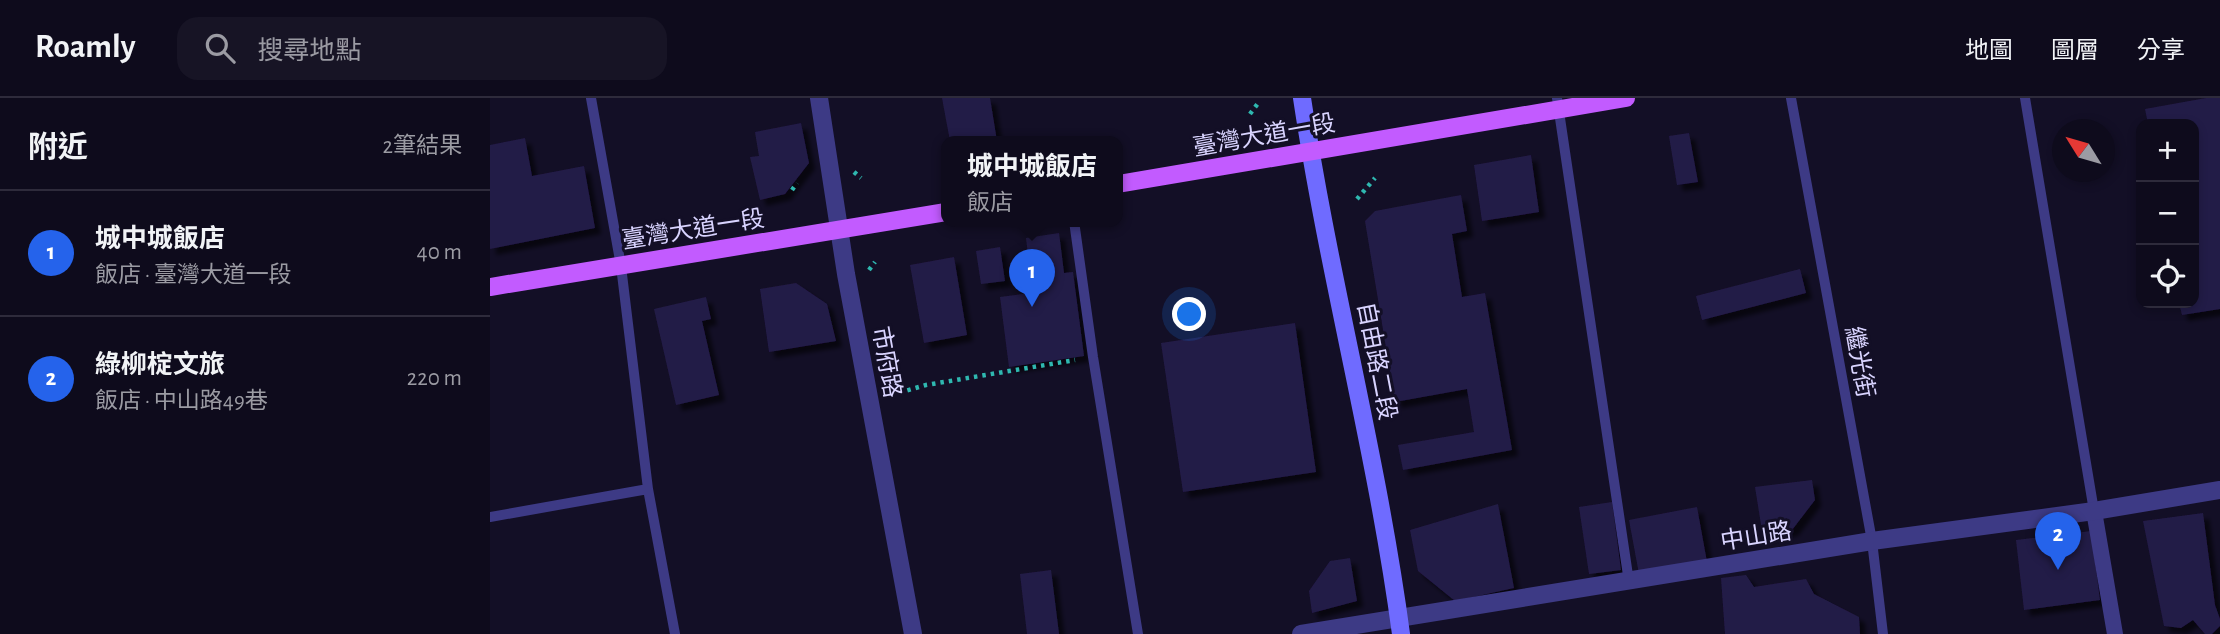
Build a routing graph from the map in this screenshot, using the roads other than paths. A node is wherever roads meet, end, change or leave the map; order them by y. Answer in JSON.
{"nodes":[{"id":1,"x":591,"y":98,"type":"edge"},
{"id":2,"x":818,"y":98,"type":"edge"},
{"id":3,"x":1302,"y":98,"type":"edge"},
{"id":4,"x":1626,"y":98,"type":"edge"},
{"id":5,"x":1791,"y":98,"type":"edge"},
{"id":6,"x":2025,"y":98,"type":"edge"},
{"id":7,"x":1558,"y":104,"type":"edge"},
{"id":8,"x":1310,"y":152,"type":"junction"},
{"id":9,"x":1123,"y":183,"type":"edge"},
{"id":10,"x":941,"y":213,"type":"edge"},
{"id":11,"x":1075,"y":227,"type":"edge"},
{"id":12,"x":840,"y":230,"type":"junction"},
{"id":13,"x":621,"y":266,"type":"junction"},
{"id":14,"x":490,"y":288,"type":"edge"},
{"id":15,"x":648,"y":489,"type":"junction"},
{"id":16,"x":2220,"y":490,"type":"edge"},
{"id":17,"x":2094,"y":512,"type":"junction"},
{"id":18,"x":490,"y":517,"type":"edge"},
{"id":19,"x":1872,"y":541,"type":"junction"},
{"id":20,"x":1629,"y":582,"type":"junction"},
{"id":21,"x":1400,"y":626,"type":"edge"},
{"id":22,"x":674,"y":634,"type":"edge"},
{"id":23,"x":913,"y":634,"type":"edge"},
{"id":24,"x":1138,"y":634,"type":"edge"},
{"id":25,"x":1301,"y":634,"type":"edge"},
{"id":26,"x":1883,"y":634,"type":"edge"},
{"id":27,"x":2115,"y":634,"type":"edge"}],
"edges":[{"from":1,"to":13,"type":"lane"},
{"from":2,"to":12,"type":"street","name":"市府路"},
{"from":3,"to":8,"type":"main road","name":"自由路二段"},
{"from":4,"to":7,"type":"main road","name":"臺灣大道一段"},
{"from":5,"to":19,"type":"lane","name":"繼光街"},
{"from":6,"to":17,"type":"lane"},
{"from":7,"to":8,"type":"main road","name":"臺灣大道一段"},
{"from":7,"to":20,"type":"lane"},
{"from":8,"to":9,"type":"main road","name":"臺灣大道一段"},
{"from":8,"to":21,"type":"main road","name":"自由路二段"},
{"from":10,"to":12,"type":"main road","name":"臺灣大道一段"},
{"from":11,"to":24,"type":"lane"},
{"from":12,"to":13,"type":"main road","name":"臺灣大道一段"},
{"from":12,"to":23,"type":"street","name":"市府路"},
{"from":13,"to":14,"type":"main road","name":"臺灣大道一段"},
{"from":13,"to":15,"type":"lane"},
{"from":15,"to":18,"type":"lane"},
{"from":15,"to":22,"type":"lane"},
{"from":16,"to":17,"type":"street","name":"中山路"},
{"from":17,"to":19,"type":"street","name":"中山路"},
{"from":17,"to":27,"type":"street"},
{"from":19,"to":20,"type":"street","name":"中山路"},
{"from":19,"to":26,"type":"lane","name":"繼光街"},
{"from":20,"to":21,"type":"street","name":"中山路"},
{"from":21,"to":25,"type":"street","name":"中山路"}]}
